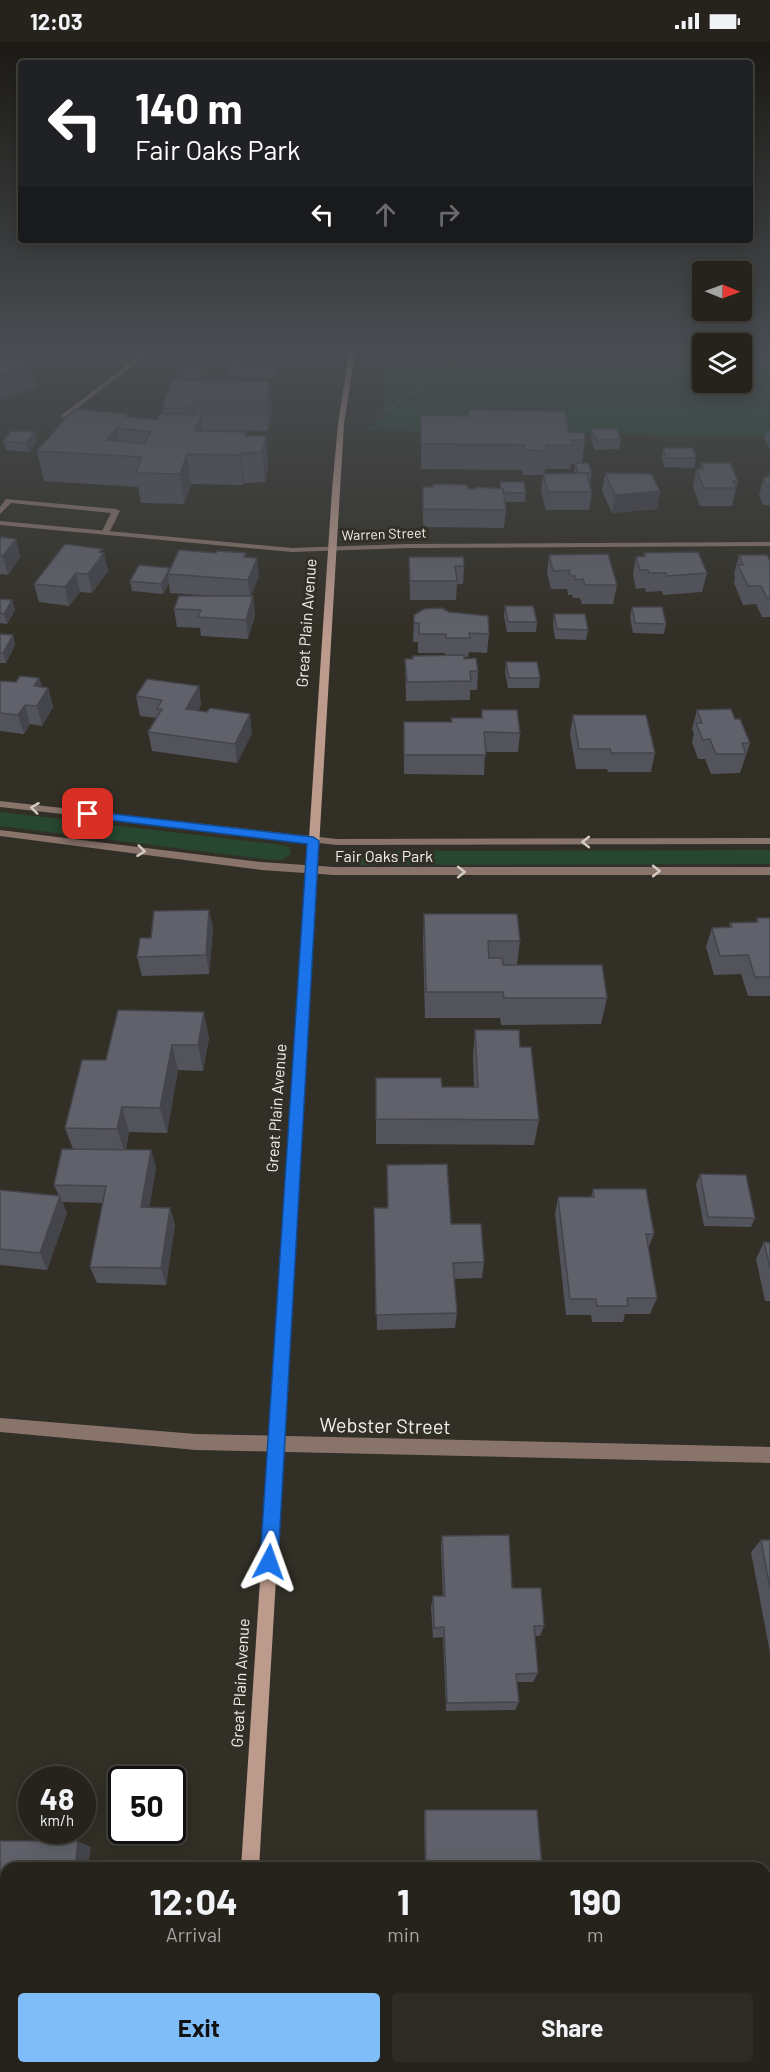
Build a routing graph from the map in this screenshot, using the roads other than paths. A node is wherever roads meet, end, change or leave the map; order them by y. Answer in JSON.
{"nodes":[{"id":1,"x":339,"y":448,"type":"edge"},
{"id":2,"x":0,"y":512,"type":"edge"},
{"id":3,"x":0,"y":523,"type":"edge"},
{"id":4,"x":105,"y":533,"type":"junction"},
{"id":5,"x":770,"y":544,"type":"edge"},
{"id":6,"x":332,"y":549,"type":"junction"},
{"id":7,"x":0,"y":804,"type":"edge"},
{"id":8,"x":0,"y":833,"type":"edge"},
{"id":9,"x":313,"y":841,"type":"junction"},
{"id":10,"x":770,"y":841,"type":"edge"},
{"id":11,"x":312,"y":870,"type":"junction"},
{"id":12,"x":770,"y":871,"type":"edge"},
{"id":13,"x":0,"y":1425,"type":"edge"},
{"id":14,"x":276,"y":1444,"type":"junction"},
{"id":15,"x":770,"y":1455,"type":"edge"},
{"id":16,"x":250,"y":1862,"type":"edge"}],
"edges":[{"from":1,"to":6,"type":"main road","name":"Great Plain Avenue"},
{"from":2,"to":4,"type":"street"},
{"from":3,"to":4,"type":"street","name":"Warren Street"},
{"from":4,"to":6,"type":"street","name":"Warren Street"},
{"from":5,"to":6,"type":"street","name":"Warren Street"},
{"from":6,"to":9,"type":"main road","name":"Great Plain Avenue"},
{"from":9,"to":7,"type":"street","name":"Fair Oaks Park","one_way":true},
{"from":8,"to":11,"type":"street","name":"Fair Oaks Park","one_way":true},
{"from":10,"to":9,"type":"street","name":"Fair Oaks Park","one_way":true},
{"from":9,"to":11,"type":"main road","name":"Great Plain Avenue"},
{"from":11,"to":12,"type":"street","name":"Fair Oaks Park","one_way":true},
{"from":11,"to":14,"type":"main road","name":"Great Plain Avenue"},
{"from":13,"to":14,"type":"street","name":"Webster Street"},
{"from":14,"to":15,"type":"street","name":"Webster Street"},
{"from":14,"to":16,"type":"main road","name":"Great Plain Avenue"}]}
